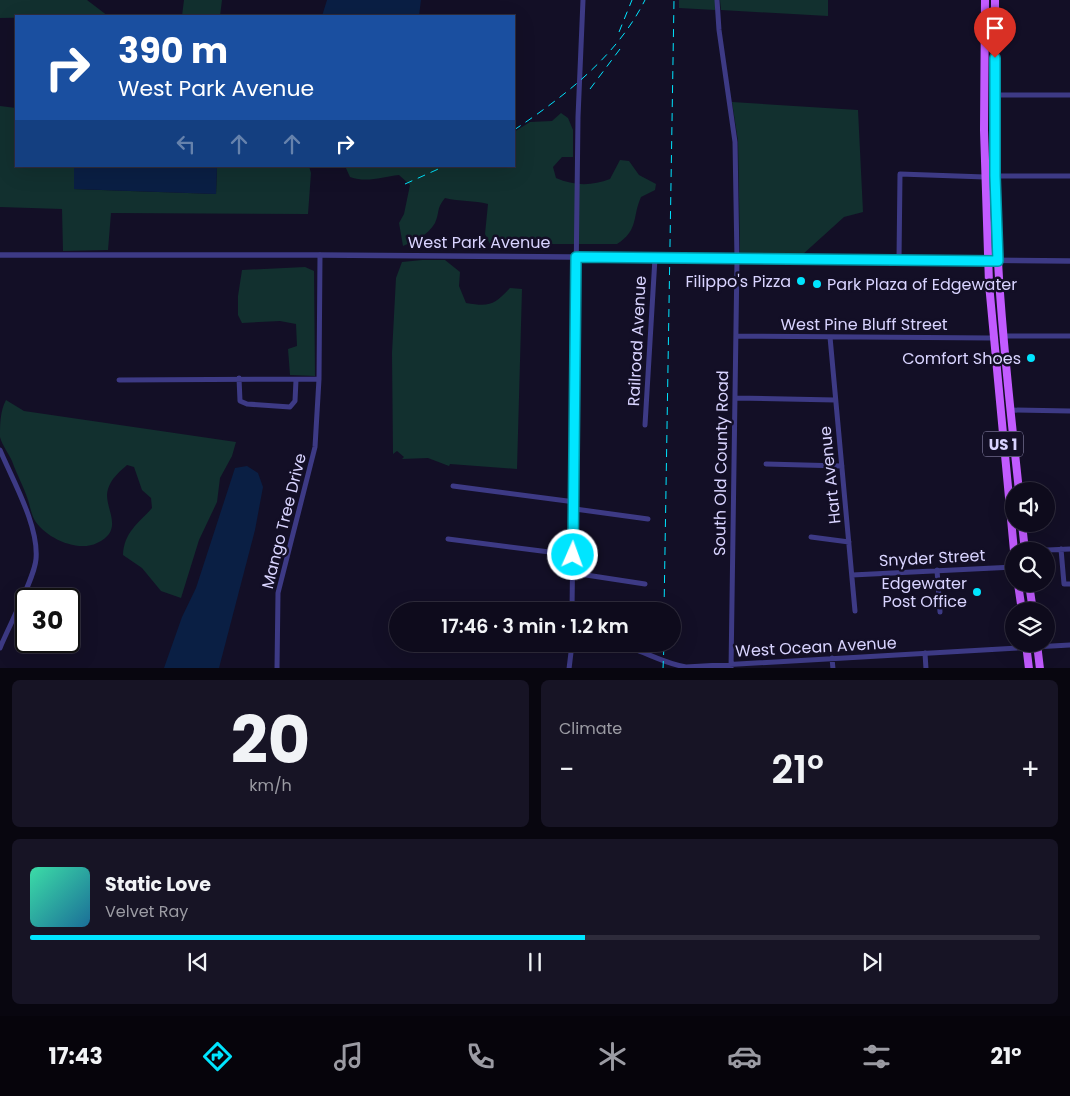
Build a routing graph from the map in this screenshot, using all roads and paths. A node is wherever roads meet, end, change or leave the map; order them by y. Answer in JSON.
{"nodes":[{"id":1,"x":583,"y":0,"type":"edge"},
{"id":2,"x":717,"y":0,"type":"edge"},
{"id":3,"x":985,"y":0,"type":"edge"},
{"id":4,"x":995,"y":0,"type":"edge"},
{"id":5,"x":984,"y":59,"type":"junction"},
{"id":6,"x":995,"y":95,"type":"junction"},
{"id":7,"x":1070,"y":95,"type":"edge"},
{"id":8,"x":985,"y":176,"type":"junction"},
{"id":9,"x":995,"y":176,"type":"junction"},
{"id":10,"x":1070,"y":176,"type":"edge"},
{"id":11,"x":320,"y":255,"type":"junction"},
{"id":12,"x":0,"y":256,"type":"edge"},
{"id":13,"x":576,"y":257,"type":"junction"},
{"id":14,"x":655,"y":258,"type":"junction"},
{"id":15,"x":737,"y":259,"type":"junction"},
{"id":16,"x":899,"y":260,"type":"junction"},
{"id":17,"x":988,"y":261,"type":"junction"},
{"id":18,"x":998,"y":261,"type":"junction"},
{"id":19,"x":1070,"y":261,"type":"edge"},
{"id":20,"x":736,"y":336,"type":"junction"},
{"id":21,"x":1003,"y":336,"type":"junction"},
{"id":22,"x":1070,"y":336,"type":"edge"},
{"id":23,"x":830,"y":337,"type":"junction"},
{"id":24,"x":993,"y":342,"type":"junction"},
{"id":25,"x":240,"y":378,"type":"junction"},
{"id":26,"x":318,"y":379,"type":"junction"},
{"id":27,"x":119,"y":380,"type":"dead end"},
{"id":28,"x":296,"y":380,"type":"junction"},
{"id":29,"x":736,"y":398,"type":"junction"},
{"id":30,"x":835,"y":400,"type":"junction"},
{"id":31,"x":1010,"y":410,"type":"junction"},
{"id":32,"x":1070,"y":411,"type":"edge"},
{"id":33,"x":645,"y":425,"type":"dead end"},
{"id":34,"x":0,"y":450,"type":"edge"},
{"id":35,"x":1005,"y":462,"type":"junction"},
{"id":36,"x":766,"y":464,"type":"dead end"},
{"id":37,"x":842,"y":466,"type":"junction"},
{"id":38,"x":1013,"y":482,"type":"edge"},
{"id":39,"x":1018,"y":482,"type":"edge"},
{"id":40,"x":453,"y":486,"type":"dead end"},
{"id":41,"x":575,"y":502,"type":"junction"},
{"id":42,"x":575,"y":509,"type":"junction"},
{"id":43,"x":648,"y":519,"type":"dead end"},
{"id":44,"x":811,"y":537,"type":"dead end"},
{"id":45,"x":448,"y":539,"type":"dead end"},
{"id":46,"x":849,"y":542,"type":"junction"},
{"id":47,"x":1013,"y":542,"type":"edge"},
{"id":48,"x":1055,"y":548,"type":"edge"},
{"id":49,"x":1061,"y":548,"type":"junction"},
{"id":50,"x":1070,"y":548,"type":"edge"},
{"id":51,"x":573,"y":555,"type":"junction"},
{"id":52,"x":1005,"y":567,"type":"edge"},
{"id":53,"x":937,"y":570,"type":"junction"},
{"id":54,"x":573,"y":573,"type":"junction"},
{"id":55,"x":852,"y":575,"type":"junction"},
{"id":56,"x":645,"y":584,"type":"dead end"},
{"id":57,"x":1070,"y":584,"type":"edge"},
{"id":58,"x":572,"y":602,"type":"edge"},
{"id":59,"x":855,"y":611,"type":"dead end"},
{"id":60,"x":940,"y":612,"type":"dead end"},
{"id":61,"x":1055,"y":646,"type":"edge"},
{"id":62,"x":1070,"y":646,"type":"edge"},
{"id":63,"x":1005,"y":647,"type":"edge"},
{"id":64,"x":0,"y":648,"type":"edge"},
{"id":65,"x":571,"y":652,"type":"edge"},
{"id":66,"x":643,"y":652,"type":"edge"},
{"id":67,"x":1027,"y":652,"type":"edge"},
{"id":68,"x":1038,"y":652,"type":"edge"},
{"id":69,"x":925,"y":653,"type":"junction"},
{"id":70,"x":832,"y":658,"type":"junction"},
{"id":71,"x":731,"y":666,"type":"edge"},
{"id":72,"x":277,"y":668,"type":"edge"},
{"id":73,"x":569,"y":668,"type":"edge"},
{"id":74,"x":833,"y":668,"type":"edge"},
{"id":75,"x":926,"y":668,"type":"edge"},
{"id":76,"x":1029,"y":668,"type":"edge"},
{"id":77,"x":1040,"y":668,"type":"edge"}],
"edges":[{"from":1,"to":13,"type":"street"},
{"from":2,"to":15,"type":"street","name":"South Old County Road"},
{"from":3,"to":5,"type":"main road","number":"US 1"},
{"from":4,"to":6,"type":"main road","number":"US 1"},
{"from":5,"to":6,"type":"main road"},
{"from":5,"to":8,"type":"main road","number":"US 1"},
{"from":6,"to":7,"type":"street"},
{"from":6,"to":9,"type":"main road","number":"US 1"},
{"from":8,"to":16,"type":"street"},
{"from":8,"to":17,"type":"main road","number":"US 1"},
{"from":9,"to":10,"type":"street"},
{"from":9,"to":18,"type":"main road","number":"US 1"},
{"from":11,"to":12,"type":"street","name":"West Park Avenue"},
{"from":11,"to":13,"type":"street","name":"West Park Avenue"},
{"from":11,"to":26,"type":"street","name":"Mango Tree Drive"},
{"from":13,"to":14,"type":"street","name":"West Park Avenue"},
{"from":13,"to":41,"type":"street"},
{"from":14,"to":15,"type":"street","name":"West Park Avenue"},
{"from":14,"to":33,"type":"street","name":"Railroad Avenue"},
{"from":15,"to":16,"type":"street","name":"West Park Avenue"},
{"from":15,"to":20,"type":"street","name":"South Old County Road"},
{"from":16,"to":17,"type":"street","name":"West Park Avenue"},
{"from":17,"to":18,"type":"street","name":"West Park Avenue"},
{"from":17,"to":24,"type":"main road","number":"US 1"},
{"from":18,"to":19,"type":"street","name":"West Park Avenue"},
{"from":18,"to":21,"type":"main road","number":"US 1"},
{"from":20,"to":23,"type":"street","name":"West Pine Bluff Street"},
{"from":20,"to":29,"type":"street","name":"South Old County Road"},
{"from":21,"to":22,"type":"street"},
{"from":21,"to":31,"type":"main road","number":"US 1"},
{"from":23,"to":24,"type":"street","name":"West Pine Bluff Street"},
{"from":23,"to":30,"type":"street","name":"Hart Avenue"},
{"from":24,"to":31,"type":"main road"},
{"from":24,"to":35,"type":"main road","number":"US 1"},
{"from":25,"to":27,"type":"street"},
{"from":25,"to":28,"type":"street"},
{"from":25,"to":28,"type":"street"},
{"from":26,"to":28,"type":"street"},
{"from":26,"to":72,"type":"street","name":"Mango Tree Drive"},
{"from":29,"to":30,"type":"street"},
{"from":29,"to":71,"type":"street","name":"South Old County Road"},
{"from":30,"to":37,"type":"street","name":"Hart Avenue"},
{"from":31,"to":32,"type":"street"},
{"from":31,"to":39,"type":"main road","number":"US 1"},
{"from":34,"to":64,"type":"street"},
{"from":35,"to":38,"type":"main road"},
{"from":35,"to":47,"type":"main road","number":"US 1"},
{"from":36,"to":37,"type":"street"},
{"from":37,"to":46,"type":"street","name":"Hart Avenue"},
{"from":40,"to":41,"type":"street"},
{"from":41,"to":42,"type":"street"},
{"from":42,"to":43,"type":"street"},
{"from":42,"to":51,"type":"street"},
{"from":44,"to":46,"type":"street"},
{"from":45,"to":51,"type":"street"},
{"from":46,"to":55,"type":"street","name":"Hart Avenue"},
{"from":48,"to":49,"type":"street"},
{"from":49,"to":50,"type":"street"},
{"from":49,"to":57,"type":"street"},
{"from":51,"to":54,"type":"street"},
{"from":52,"to":53,"type":"street","name":"Snyder Street"},
{"from":53,"to":55,"type":"street","name":"Snyder Street"},
{"from":53,"to":60,"type":"street"},
{"from":54,"to":56,"type":"street"},
{"from":54,"to":58,"type":"street"},
{"from":55,"to":59,"type":"street","name":"Hart Avenue"},
{"from":61,"to":62,"type":"street","name":"West Ocean Avenue"},
{"from":63,"to":69,"type":"street","name":"West Ocean Avenue"},
{"from":65,"to":73,"type":"street"},
{"from":66,"to":71,"type":"street","name":"West Ocean Avenue"},
{"from":67,"to":76,"type":"main road"},
{"from":68,"to":77,"type":"main road"},
{"from":69,"to":70,"type":"street","name":"West Ocean Avenue"},
{"from":69,"to":75,"type":"street"},
{"from":70,"to":71,"type":"street","name":"West Ocean Avenue"},
{"from":70,"to":74,"type":"street"}]}
